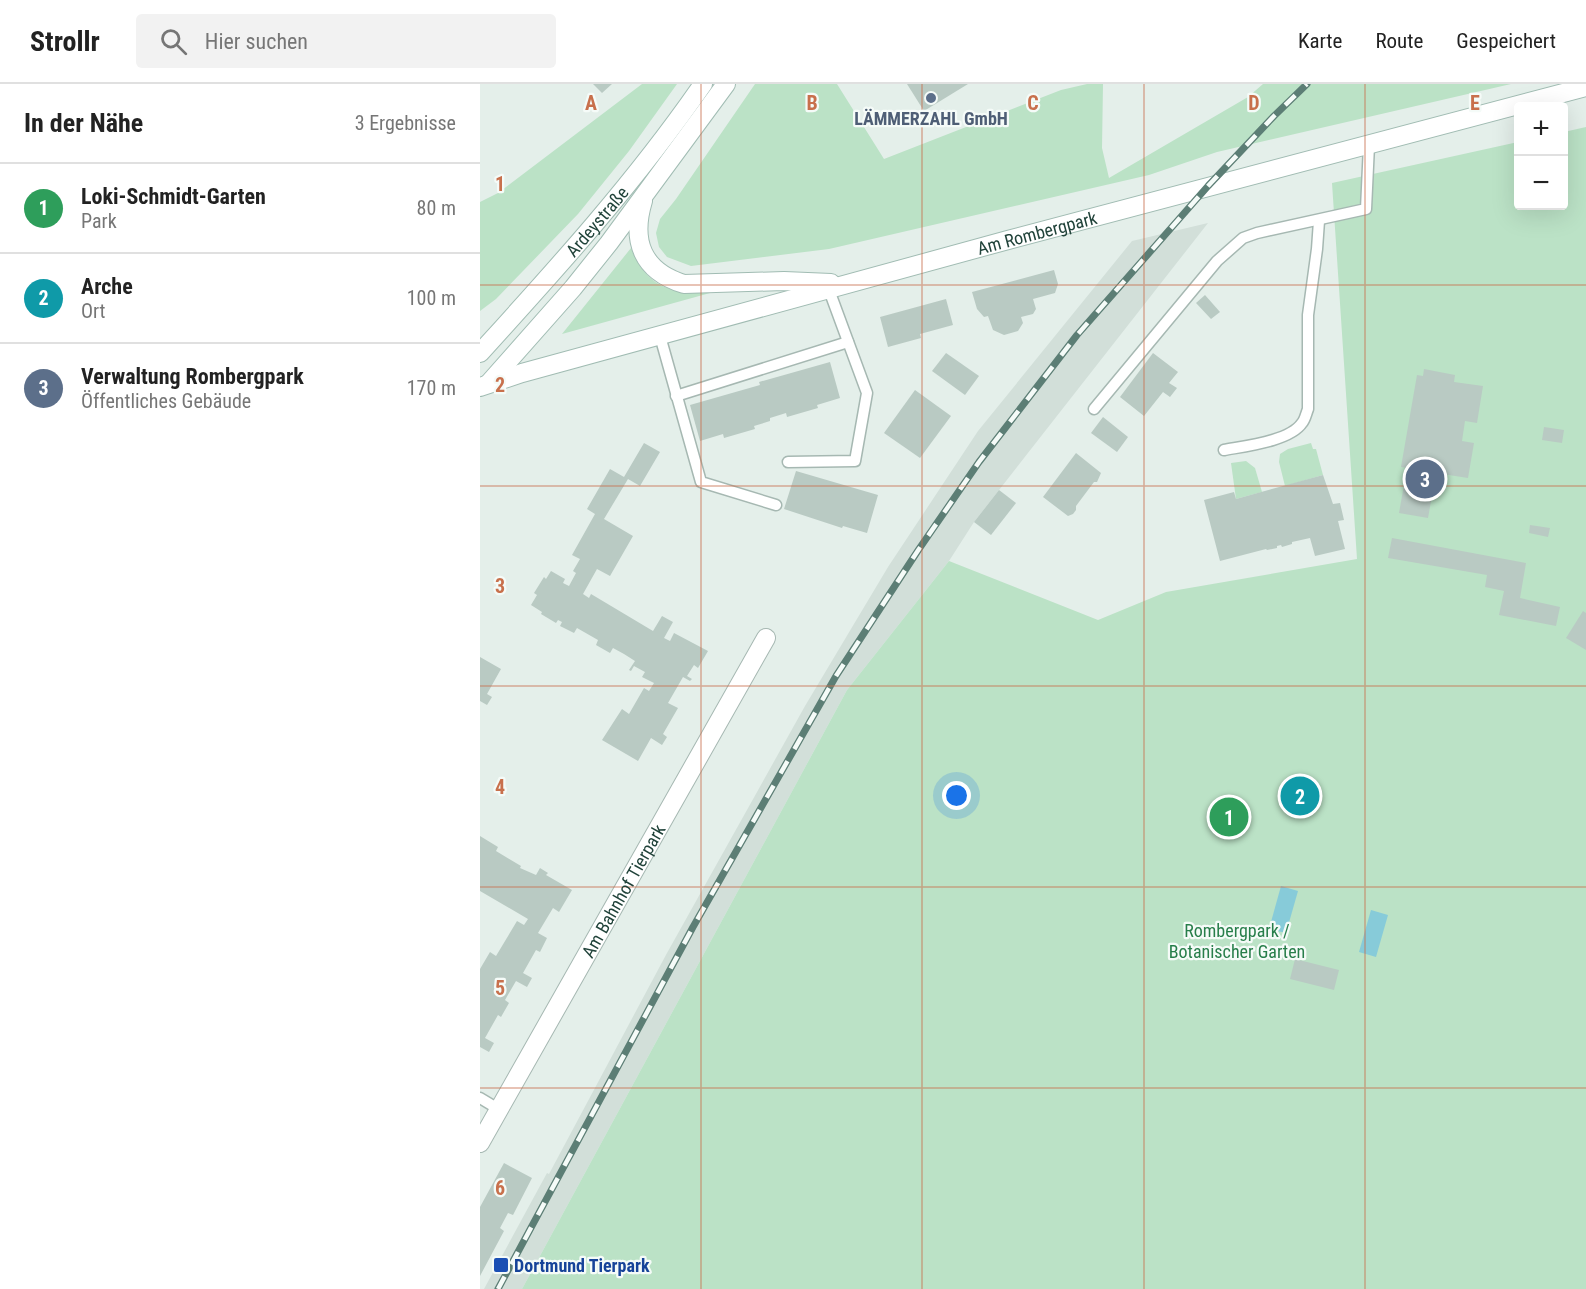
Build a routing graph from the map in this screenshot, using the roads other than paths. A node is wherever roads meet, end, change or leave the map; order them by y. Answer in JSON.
{"nodes":[{"id":1,"x":703,"y":84,"type":"edge"},
{"id":2,"x":726,"y":84,"type":"edge"},
{"id":3,"x":1586,"y":87,"type":"edge"},
{"id":4,"x":1563,"y":88,"type":"edge"},
{"id":5,"x":1369,"y":145,"type":"junction"},
{"id":6,"x":644,"y":197,"type":"junction"},
{"id":7,"x":1319,"y":221,"type":"junction"},
{"id":8,"x":854,"y":283,"type":"junction"},
{"id":9,"x":829,"y":290,"type":"junction"},
{"id":10,"x":660,"y":336,"type":"junction"},
{"id":11,"x":848,"y":342,"type":"junction"},
{"id":12,"x":480,"y":353,"type":"edge"},
{"id":13,"x":482,"y":389,"type":"edge"},
{"id":14,"x":676,"y":396,"type":"junction"},
{"id":15,"x":1094,"y":409,"type":"dead end"},
{"id":16,"x":1224,"y":450,"type":"dead end"},
{"id":17,"x":788,"y":462,"type":"dead end"},
{"id":18,"x":776,"y":505,"type":"dead end"},
{"id":19,"x":766,"y":638,"type":"dead end"},
{"id":20,"x":480,"y":1098,"type":"edge"},
{"id":21,"x":500,"y":1110,"type":"junction"},
{"id":22,"x":480,"y":1143,"type":"edge"}],
"edges":[{"from":1,"to":12,"type":"main road","name":"Ardeystraße"},
{"from":2,"to":6,"type":"main road","name":"Ardeystraße"},
{"from":3,"to":4,"type":"main road","name":"Am Rombergpark"},
{"from":4,"to":5,"type":"main road","name":"Am Rombergpark"},
{"from":5,"to":7,"type":"lane"},
{"from":5,"to":8,"type":"main road","name":"Am Rombergpark"},
{"from":6,"to":8,"type":"main road","name":"Ardeystraße"},
{"from":6,"to":13,"type":"main road","name":"Ardeystraße"},
{"from":7,"to":15,"type":"lane"},
{"from":7,"to":16,"type":"lane"},
{"from":8,"to":9,"type":"main road","name":"Am Rombergpark"},
{"from":9,"to":10,"type":"main road","name":"Am Rombergpark"},
{"from":9,"to":11,"type":"lane"},
{"from":10,"to":13,"type":"main road","name":"Am Rombergpark"},
{"from":10,"to":14,"type":"lane"},
{"from":11,"to":14,"type":"lane"},
{"from":11,"to":17,"type":"lane"},
{"from":14,"to":18,"type":"lane"},
{"from":19,"to":21,"type":"main road","name":"Am Bahnhof Tierpark"},
{"from":20,"to":21,"type":"lane"},
{"from":21,"to":22,"type":"main road","name":"Am Bahnhof Tierpark"}]}
